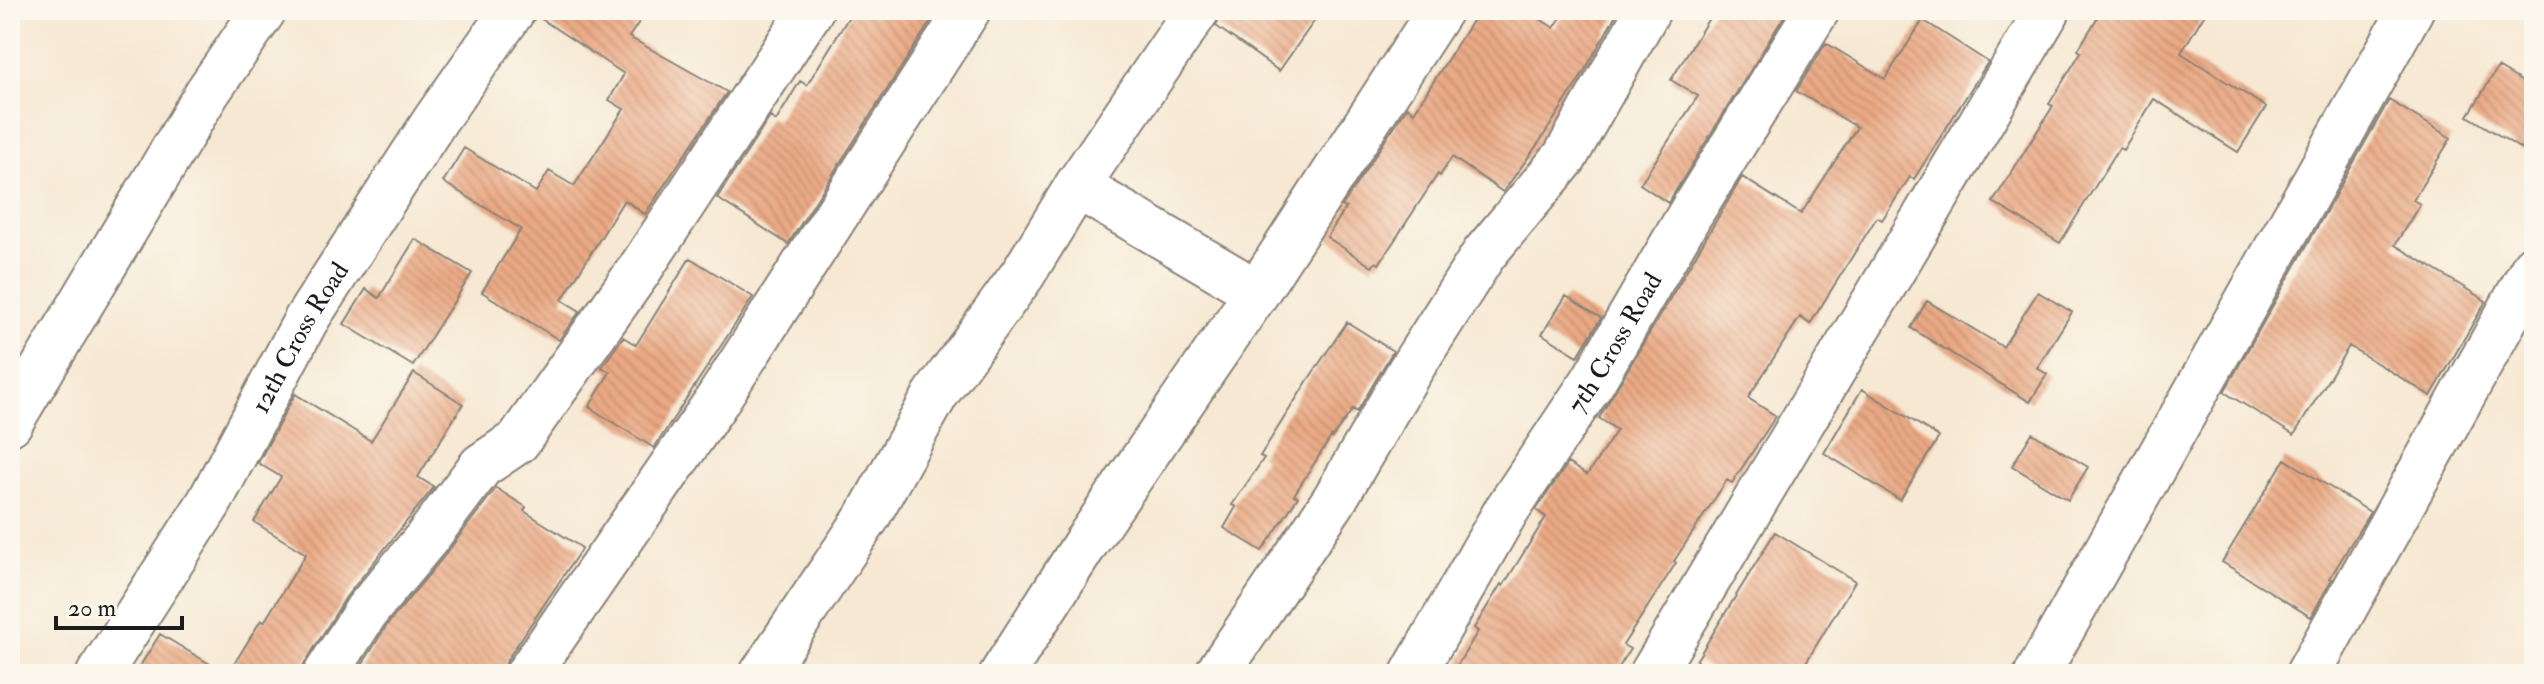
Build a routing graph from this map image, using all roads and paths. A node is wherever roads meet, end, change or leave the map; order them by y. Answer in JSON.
{"nodes":[{"id":1,"x":264,"y":10,"type":"edge"},
{"id":2,"x":513,"y":10,"type":"edge"},
{"id":3,"x":811,"y":10,"type":"edge"},
{"id":4,"x":968,"y":10,"type":"edge"},
{"id":5,"x":1197,"y":10,"type":"edge"},
{"id":6,"x":1440,"y":10,"type":"edge"},
{"id":7,"x":1648,"y":10,"type":"edge"},
{"id":8,"x":1817,"y":10,"type":"edge"},
{"id":9,"x":2048,"y":10,"type":"edge"},
{"id":10,"x":2411,"y":10,"type":"edge"},
{"id":11,"x":1077,"y":186,"type":"junction"},
{"id":12,"x":2534,"y":267,"type":"edge"},
{"id":13,"x":1257,"y":292,"type":"junction"},
{"id":14,"x":10,"y":423,"type":"edge"},
{"id":15,"x":99,"y":674,"type":"edge"},
{"id":16,"x":326,"y":674,"type":"edge"},
{"id":17,"x":528,"y":674,"type":"edge"},
{"id":18,"x":762,"y":674,"type":"edge"},
{"id":19,"x":1002,"y":674,"type":"edge"},
{"id":20,"x":1217,"y":674,"type":"edge"},
{"id":21,"x":1413,"y":674,"type":"edge"},
{"id":22,"x":1652,"y":674,"type":"edge"},
{"id":23,"x":2037,"y":674,"type":"edge"},
{"id":24,"x":2308,"y":674,"type":"edge"}],
"edges":[{"from":1,"to":14,"type":"street"},
{"from":2,"to":15,"type":"street","name":"12th Cross Road"},
{"from":3,"to":16,"type":"street"},
{"from":4,"to":17,"type":"street"},
{"from":5,"to":11,"type":"street"},
{"from":6,"to":13,"type":"street"},
{"from":7,"to":20,"type":"street"},
{"from":8,"to":21,"type":"street","name":"7th Cross Road"},
{"from":9,"to":22,"type":"street"},
{"from":10,"to":23,"type":"street"},
{"from":11,"to":13,"type":"street"},
{"from":11,"to":18,"type":"street"},
{"from":12,"to":24,"type":"street"},
{"from":13,"to":19,"type":"street"}]}
